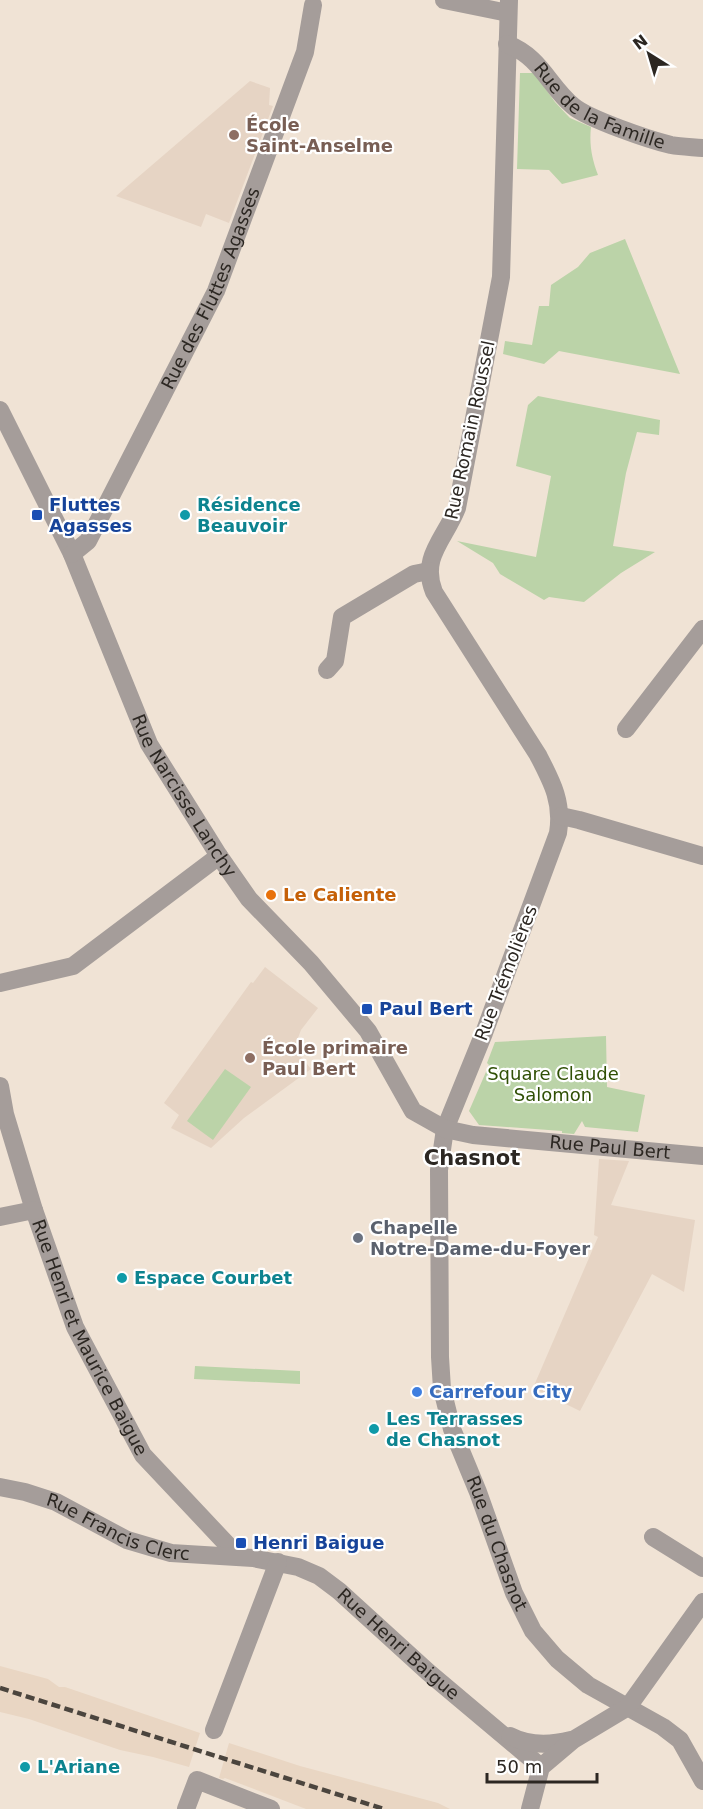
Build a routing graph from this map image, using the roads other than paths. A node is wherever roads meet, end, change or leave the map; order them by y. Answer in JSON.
{"nodes":[{"id":1,"x":444,"y":0,"type":"edge"},
{"id":2,"x":315,"y":2,"type":"edge"},
{"id":3,"x":509,"y":7,"type":"edge"},
{"id":4,"x":507,"y":44,"type":"junction"},
{"id":5,"x":703,"y":148,"type":"edge"},
{"id":6,"x":0,"y":410,"type":"edge"},
{"id":7,"x":72,"y":554,"type":"junction"},
{"id":8,"x":429,"y":571,"type":"junction"},
{"id":9,"x":703,"y":629,"type":"edge"},
{"id":10,"x":327,"y":670,"type":"dead end"},
{"id":11,"x":626,"y":729,"type":"dead end"},
{"id":12,"x":561,"y":816,"type":"junction"},
{"id":13,"x":219,"y":856,"type":"junction"},
{"id":14,"x":703,"y":856,"type":"edge"},
{"id":15,"x":0,"y":983,"type":"edge"},
{"id":16,"x":0,"y":1086,"type":"edge"},
{"id":17,"x":445,"y":1128,"type":"junction"},
{"id":18,"x":703,"y":1156,"type":"edge"},
{"id":19,"x":34,"y":1210,"type":"junction"},
{"id":20,"x":0,"y":1217,"type":"edge"},
{"id":21,"x":0,"y":1487,"type":"edge"},
{"id":22,"x":653,"y":1537,"type":"dead end"},
{"id":23,"x":238,"y":1556,"type":"junction"},
{"id":24,"x":278,"y":1562,"type":"junction"},
{"id":25,"x":703,"y":1568,"type":"edge"},
{"id":26,"x":703,"y":1602,"type":"edge"},
{"id":27,"x":588,"y":1685,"type":"junction"},
{"id":28,"x":628,"y":1707,"type":"junction"},
{"id":29,"x":603,"y":1722,"type":"junction"},
{"id":30,"x":493,"y":1726,"type":"junction"},
{"id":31,"x":214,"y":1730,"type":"dead end"},
{"id":32,"x":573,"y":1740,"type":"junction"},
{"id":33,"x":541,"y":1767,"type":"junction"},
{"id":34,"x":703,"y":1781,"type":"edge"},
{"id":35,"x":186,"y":1809,"type":"edge"},
{"id":36,"x":271,"y":1809,"type":"edge"},
{"id":37,"x":530,"y":1809,"type":"edge"}],
"edges":[{"from":1,"to":3,"type":"street"},
{"from":2,"to":7,"type":"street","name":"Rue des Fluttes Agasses"},
{"from":3,"to":4,"type":"street","name":"Rue Romain Roussel"},
{"from":4,"to":5,"type":"street","name":"Rue de la Famille"},
{"from":4,"to":8,"type":"street","name":"Rue Romain Roussel"},
{"from":6,"to":7,"type":"street","name":"Rue Narcisse Lanchy"},
{"from":7,"to":13,"type":"street","name":"Rue Narcisse Lanchy"},
{"from":8,"to":10,"type":"street"},
{"from":8,"to":12,"type":"street"},
{"from":9,"to":11,"type":"street"},
{"from":12,"to":14,"type":"street"},
{"from":12,"to":17,"type":"street","name":"Rue Trémolières"},
{"from":13,"to":15,"type":"street"},
{"from":13,"to":17,"type":"street","name":"Rue Narcisse Lanchy"},
{"from":16,"to":19,"type":"street","name":"Rue Henri et Maurice Baigue"},
{"from":17,"to":18,"type":"street","name":"Rue Paul Bert"},
{"from":17,"to":27,"type":"street","name":"Rue du Chasnot"},
{"from":19,"to":20,"type":"street"},
{"from":19,"to":23,"type":"street","name":"Rue Henri et Maurice Baigue"},
{"from":21,"to":23,"type":"street","name":"Rue Francis Clerc"},
{"from":22,"to":25,"type":"street"},
{"from":23,"to":24,"type":"street","name":"Rue Henri Baigue"},
{"from":24,"to":30,"type":"street","name":"Rue Henri Baigue"},
{"from":24,"to":31,"type":"street"},
{"from":26,"to":28,"type":"street"},
{"from":27,"to":28,"type":"street","name":"Rue du Chasnot"},
{"from":27,"to":29,"type":"street","name":"Rue du Chasnot"},
{"from":28,"to":29,"type":"street"},
{"from":28,"to":34,"type":"street","name":"Rue du Chasnot"},
{"from":29,"to":32,"type":"street"},
{"from":30,"to":32,"type":"street"},
{"from":30,"to":33,"type":"street","name":"Rue Henri Baigue"},
{"from":32,"to":33,"type":"street"},
{"from":33,"to":37,"type":"street"},
{"from":35,"to":36,"type":"street"}]}
